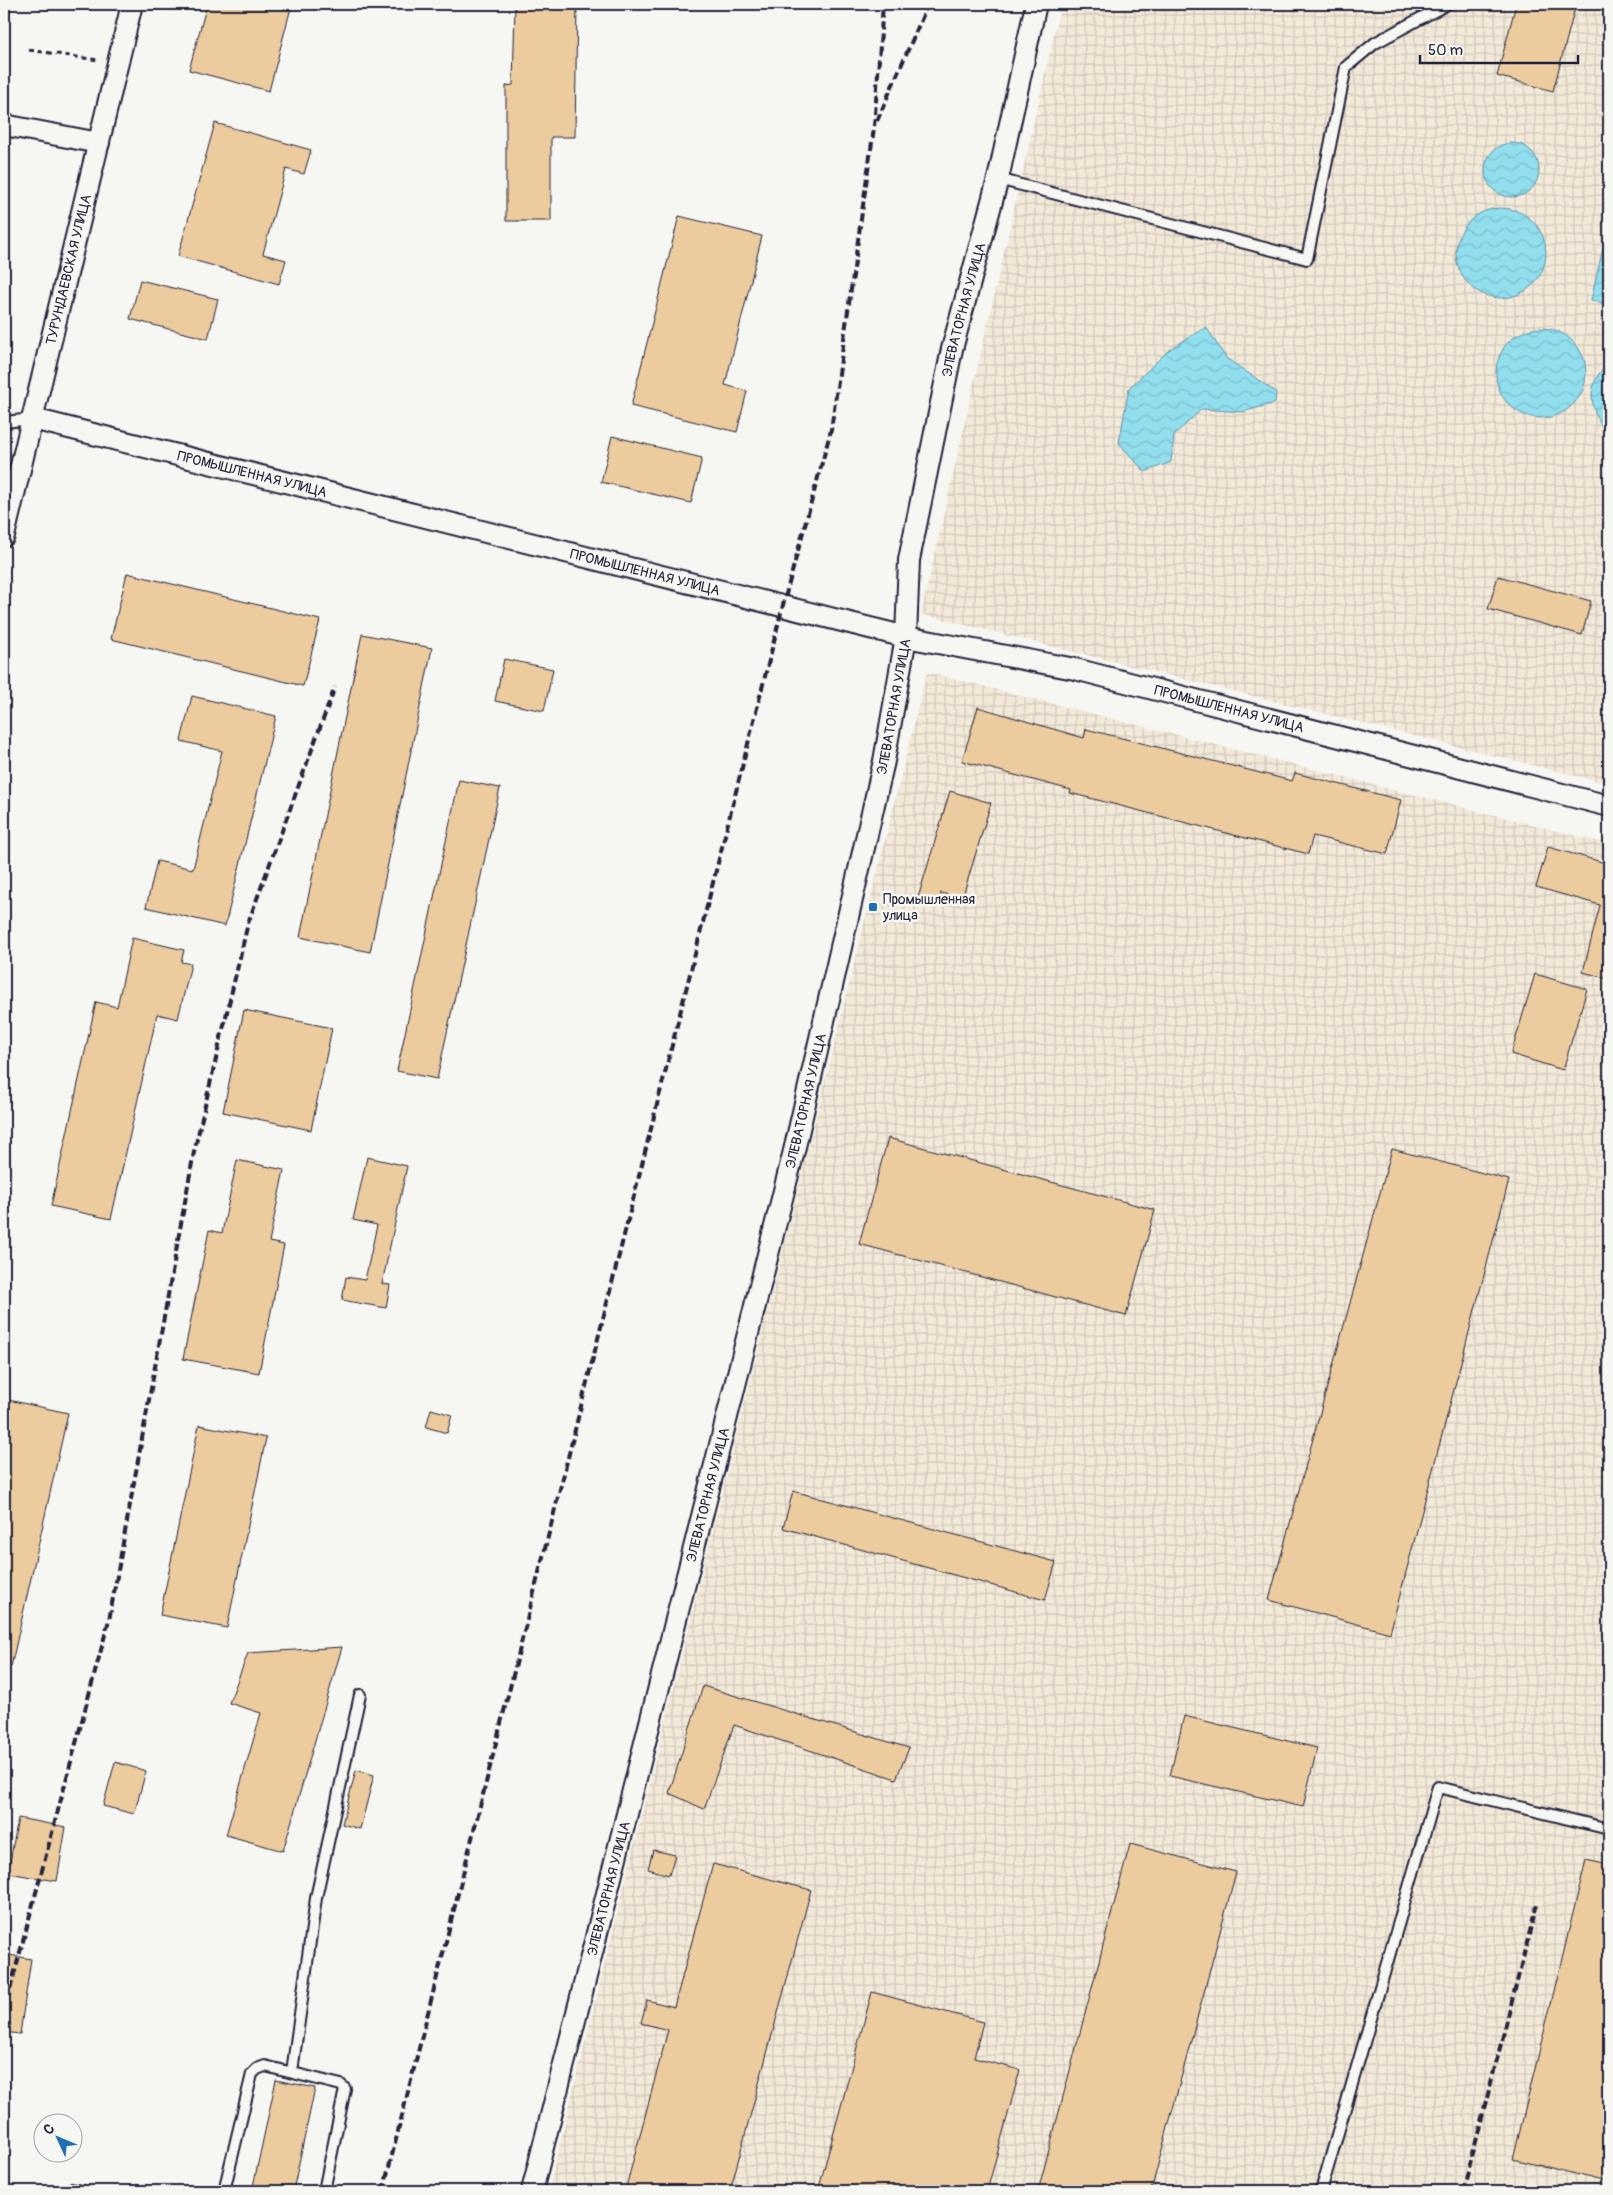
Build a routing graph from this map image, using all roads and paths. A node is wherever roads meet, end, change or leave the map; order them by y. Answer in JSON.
{"nodes":[{"id":1,"x":132,"y":4,"type":"edge"},
{"id":2,"x":1036,"y":4,"type":"edge"},
{"id":3,"x":1447,"y":4,"type":"edge"},
{"id":4,"x":30,"y":50,"type":"dead end"},
{"id":5,"x":118,"y":62,"type":"junction"},
{"id":6,"x":4,"y":125,"type":"edge"},
{"id":7,"x":99,"y":143,"type":"junction"},
{"id":8,"x":998,"y":179,"type":"junction"},
{"id":9,"x":34,"y":419,"type":"junction"},
{"id":10,"x":4,"y":422,"type":"edge"},
{"id":11,"x":4,"y":536,"type":"edge"},
{"id":12,"x":906,"y":637,"type":"junction"},
{"id":13,"x":1609,"y":806,"type":"edge"},
{"id":14,"x":360,"y":1695,"type":"dead end"},
{"id":15,"x":1609,"y":1829,"type":"edge"},
{"id":16,"x":292,"y":2072,"type":"junction"},
{"id":17,"x":224,"y":2191,"type":"edge"},
{"id":18,"x":324,"y":2191,"type":"edge"},
{"id":19,"x":532,"y":2191,"type":"edge"},
{"id":20,"x":1321,"y":2191,"type":"edge"}],
"edges":[{"from":1,"to":5,"type":"street","name":"ТУРУНДАЕВСКАЯ УЛИЦА"},
{"from":2,"to":8,"type":"street","name":"ЭЛЕВАТОРНАЯ УЛИЦА"},
{"from":3,"to":8,"type":"lane"},
{"from":4,"to":5,"type":"path"},
{"from":5,"to":7,"type":"street","name":"ТУРУНДАЕВСКАЯ УЛИЦА"},
{"from":6,"to":7,"type":"street"},
{"from":7,"to":9,"type":"street","name":"ТУРУНДАЕВСКАЯ УЛИЦА"},
{"from":8,"to":12,"type":"street","name":"ЭЛЕВАТОРНАЯ УЛИЦА"},
{"from":9,"to":10,"type":"lane"},
{"from":9,"to":11,"type":"street","name":"ТУРУНДАЕВСКАЯ УЛИЦА"},
{"from":9,"to":12,"type":"street","name":"ПРОМЫШЛЕННАЯ УЛИЦА"},
{"from":12,"to":13,"type":"street","name":"ПРОМЫШЛЕННАЯ УЛИЦА"},
{"from":12,"to":19,"type":"street","name":"ЭЛЕВАТОРНАЯ УЛИЦА"},
{"from":14,"to":16,"type":"lane"},
{"from":15,"to":20,"type":"lane"},
{"from":16,"to":17,"type":"lane"},
{"from":16,"to":18,"type":"lane"}]}
